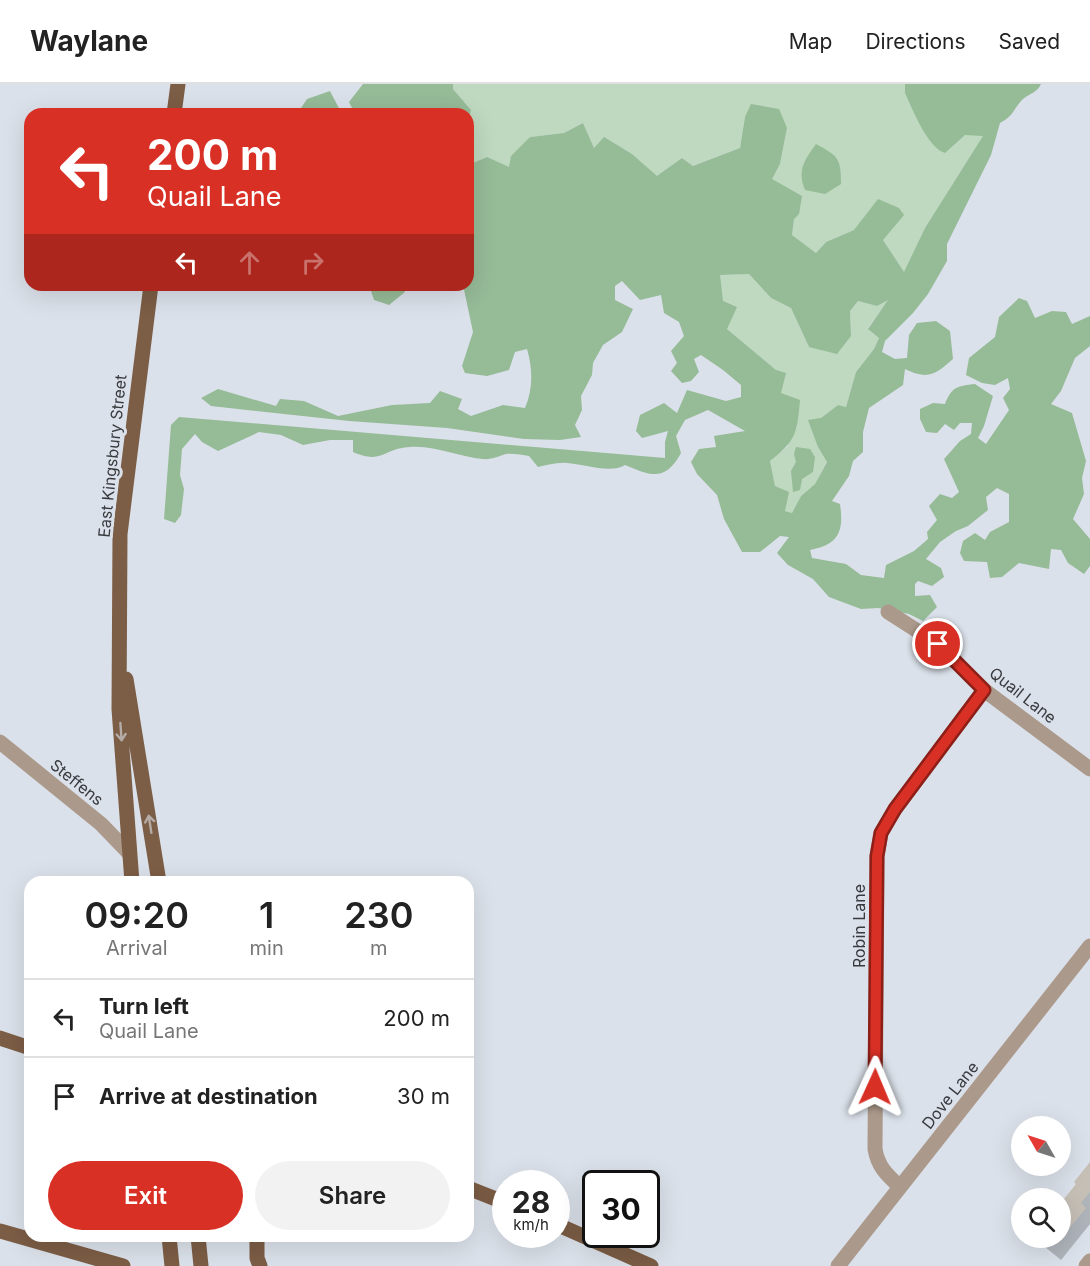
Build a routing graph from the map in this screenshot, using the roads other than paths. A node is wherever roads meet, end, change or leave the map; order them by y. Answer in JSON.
{"nodes":[{"id":1,"x":178,"y":84,"type":"edge"},
{"id":2,"x":175,"y":108,"type":"edge"},
{"id":3,"x":150,"y":291,"type":"edge"},
{"id":4,"x":888,"y":612,"type":"dead end"},
{"id":5,"x":118,"y":631,"type":"junction"},
{"id":6,"x":984,"y":690,"type":"junction"},
{"id":7,"x":0,"y":742,"type":"edge"},
{"id":8,"x":1088,"y":764,"type":"edge"},
{"id":9,"x":129,"y":853,"type":"junction"},
{"id":10,"x":131,"y":876,"type":"edge"},
{"id":11,"x":158,"y":876,"type":"edge"},
{"id":12,"x":1090,"y":946,"type":"edge"},
{"id":13,"x":0,"y":1036,"type":"edge"},
{"id":14,"x":24,"y":1040,"type":"edge"},
{"id":15,"x":24,"y":1046,"type":"edge"},
{"id":16,"x":900,"y":1187,"type":"junction"},
{"id":17,"x":474,"y":1190,"type":"edge"},
{"id":18,"x":492,"y":1197,"type":"edge"},
{"id":19,"x":24,"y":1229,"type":"edge"},
{"id":20,"x":570,"y":1230,"type":"edge"},
{"id":21,"x":1,"y":1231,"type":"edge"},
{"id":22,"x":24,"y":1238,"type":"edge"},
{"id":23,"x":36,"y":1242,"type":"edge"},
{"id":24,"x":170,"y":1242,"type":"edge"},
{"id":25,"x":199,"y":1242,"type":"edge"},
{"id":26,"x":257,"y":1242,"type":"edge"},
{"id":27,"x":71,"y":1253,"type":"junction"},
{"id":28,"x":1090,"y":1261,"type":"edge"},
{"id":29,"x":93,"y":1266,"type":"edge"},
{"id":30,"x":123,"y":1266,"type":"edge"},
{"id":31,"x":172,"y":1266,"type":"edge"},
{"id":32,"x":201,"y":1266,"type":"edge"},
{"id":33,"x":260,"y":1266,"type":"edge"},
{"id":34,"x":651,"y":1266,"type":"edge"},
{"id":35,"x":838,"y":1266,"type":"edge"},
{"id":36,"x":1086,"y":1266,"type":"edge"}],
"edges":[{"from":1,"to":2,"type":"main road"},
{"from":3,"to":5,"type":"main road","name":"East Kingsbury Street"},
{"from":4,"to":6,"type":"street","name":"Quail Lane"},
{"from":5,"to":9,"type":"main road","name":"East Kingsbury Street","one_way":true},
{"from":11,"to":5,"type":"main road","name":"East Kingsbury Street","one_way":true},
{"from":6,"to":8,"type":"street","name":"Quail Lane"},
{"from":6,"to":16,"type":"street","name":"Robin Lane"},
{"from":7,"to":9,"type":"street","name":"Steffens"},
{"from":9,"to":10,"type":"main road","name":"East Kingsbury Street"},
{"from":12,"to":16,"type":"street","name":"Dove Lane"},
{"from":13,"to":14,"type":"main road"},
{"from":13,"to":15,"type":"main road"},
{"from":16,"to":35,"type":"street","name":"Dove Lane"},
{"from":17,"to":18,"type":"main road"},
{"from":19,"to":21,"type":"main road"},
{"from":20,"to":34,"type":"main road"},
{"from":21,"to":22,"type":"main road"},
{"from":23,"to":27,"type":"main road"},
{"from":24,"to":31,"type":"main road"},
{"from":25,"to":32,"type":"main road"},
{"from":26,"to":33,"type":"main road"},
{"from":27,"to":29,"type":"main road"},
{"from":27,"to":30,"type":"main road"},
{"from":28,"to":36,"type":"street"}]}
